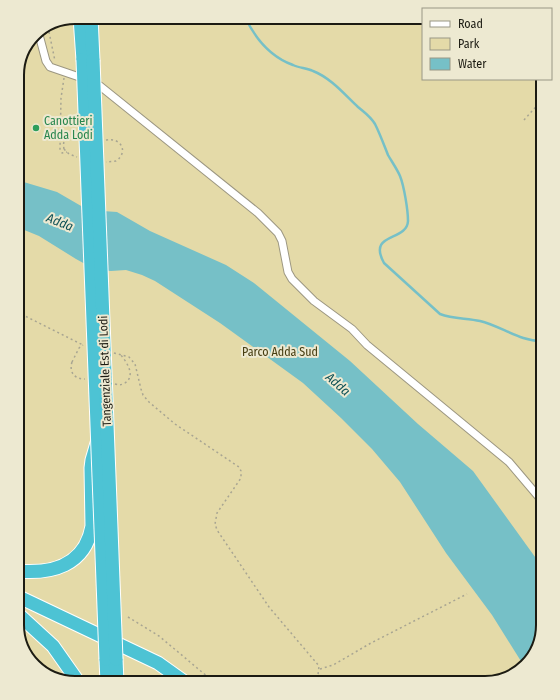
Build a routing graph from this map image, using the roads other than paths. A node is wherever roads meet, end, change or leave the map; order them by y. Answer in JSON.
{"nodes":[{"id":1,"x":81,"y":24,"type":"edge"},
{"id":2,"x":91,"y":24,"type":"edge"},
{"id":3,"x":40,"y":38,"type":"edge"},
{"id":4,"x":88,"y":60,"type":"junction"},
{"id":5,"x":98,"y":441,"type":"junction"},
{"id":6,"x":536,"y":494,"type":"edge"},
{"id":7,"x":24,"y":571,"type":"edge"},
{"id":8,"x":24,"y":599,"type":"edge"},
{"id":9,"x":24,"y":620,"type":"edge"},
{"id":10,"x":111,"y":659,"type":"junction"},
{"id":11,"x":74,"y":676,"type":"edge"},
{"id":12,"x":108,"y":676,"type":"edge"},
{"id":13,"x":115,"y":676,"type":"edge"},
{"id":14,"x":176,"y":676,"type":"edge"}],
"edges":[{"from":1,"to":4,"type":"highway"},
{"from":2,"to":4,"type":"highway"},
{"from":3,"to":6,"type":"street"},
{"from":4,"to":5,"type":"highway","name":"Tangenziale Est di Lodi","bridge":true},
{"from":4,"to":10,"type":"highway","name":"Tangenziale Est di Lodi","bridge":true},
{"from":5,"to":7,"type":"highway"},
{"from":5,"to":10,"type":"highway","name":"Tangenziale Est di Lodi","bridge":true},
{"from":8,"to":14,"type":"highway"},
{"from":9,"to":11,"type":"highway"},
{"from":10,"to":12,"type":"highway","name":"Tangenziale Est di Lodi"},
{"from":10,"to":13,"type":"highway","name":"Tangenziale Est di Lodi"}]}
